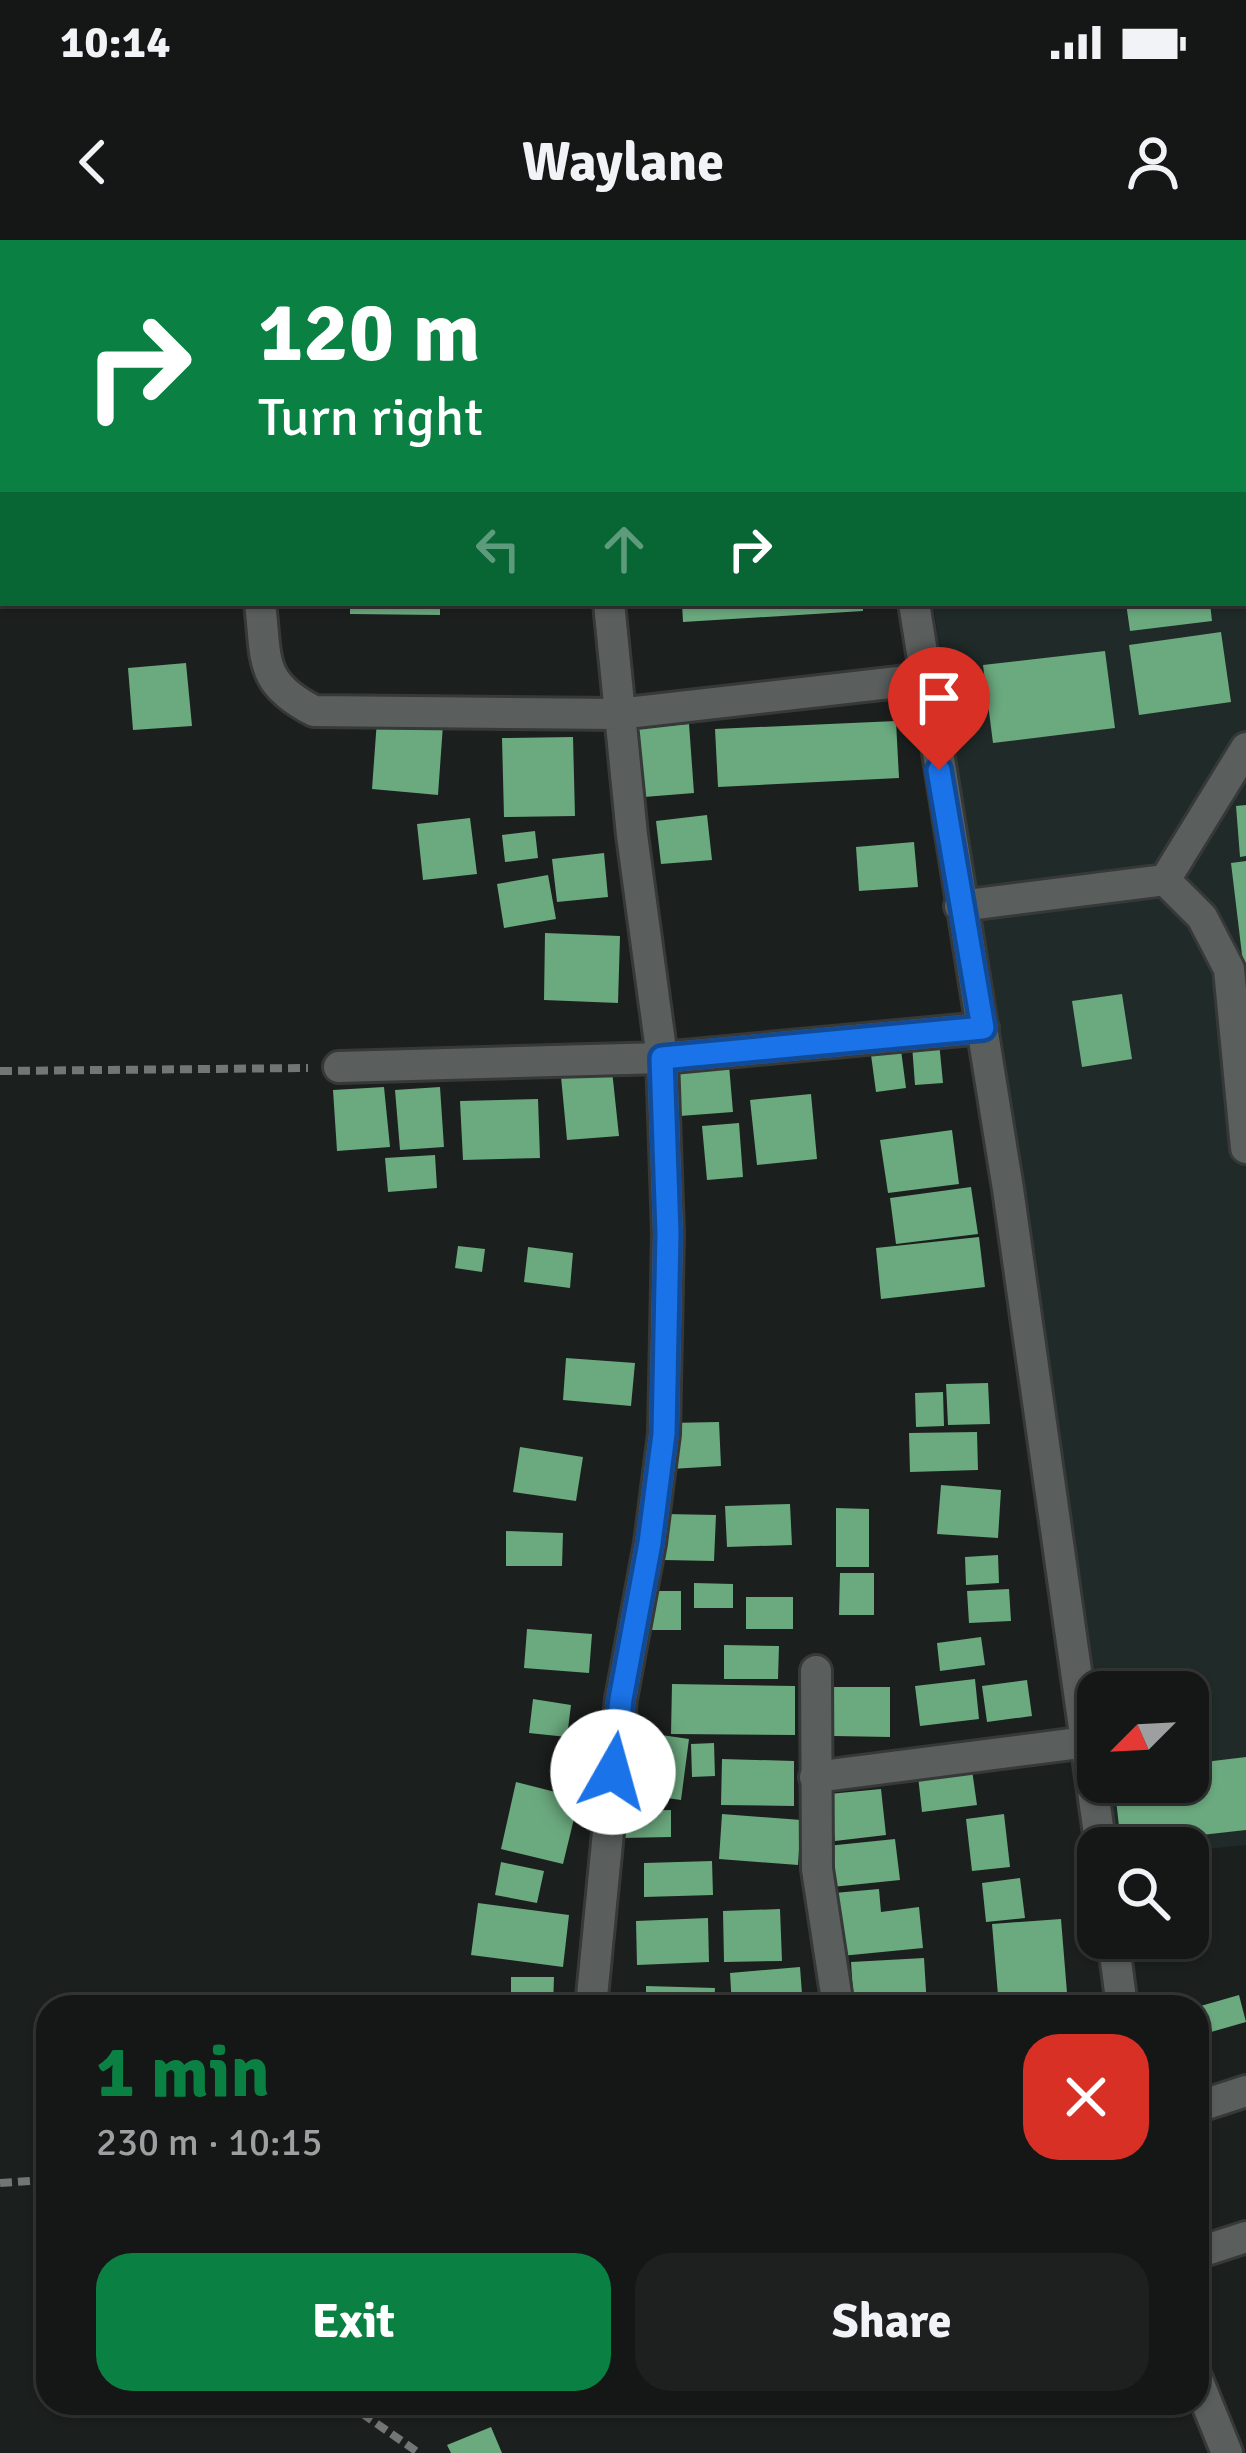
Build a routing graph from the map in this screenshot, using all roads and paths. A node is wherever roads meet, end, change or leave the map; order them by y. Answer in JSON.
{"nodes":[{"id":1,"x":260,"y":606,"type":"edge"},
{"id":2,"x":609,"y":606,"type":"edge"},
{"id":3,"x":914,"y":606,"type":"edge"},
{"id":4,"x":925,"y":679,"type":"junction"},
{"id":5,"x":618,"y":715,"type":"junction"},
{"id":6,"x":1246,"y":748,"type":"edge"},
{"id":7,"x":1165,"y":880,"type":"junction"},
{"id":8,"x":960,"y":906,"type":"junction"},
{"id":9,"x":983,"y":1028,"type":"junction"},
{"id":10,"x":662,"y":1058,"type":"junction"},
{"id":11,"x":339,"y":1067,"type":"joint"},
{"id":12,"x":0,"y":1071,"type":"edge"},
{"id":13,"x":1246,"y":1148,"type":"edge"},
{"id":14,"x":816,"y":1671,"type":"dead end"},
{"id":15,"x":1077,"y":1673,"type":"edge"},
{"id":16,"x":1077,"y":1743,"type":"edge"},
{"id":17,"x":815,"y":1777,"type":"junction"},
{"id":18,"x":1116,"y":1959,"type":"edge"},
{"id":19,"x":592,"y":1995,"type":"edge"},
{"id":20,"x":836,"y":1995,"type":"edge"},
{"id":21,"x":1120,"y":1995,"type":"edge"},
{"id":22,"x":1246,"y":2091,"type":"edge"},
{"id":23,"x":1209,"y":2103,"type":"edge"},
{"id":24,"x":0,"y":2183,"type":"edge"},
{"id":25,"x":36,"y":2185,"type":"edge"},
{"id":26,"x":1246,"y":2237,"type":"edge"},
{"id":27,"x":1209,"y":2249,"type":"edge"},
{"id":28,"x":1209,"y":2409,"type":"edge"},
{"id":29,"x":364,"y":2415,"type":"edge"},
{"id":30,"x":419,"y":2453,"type":"edge"},
{"id":31,"x":1227,"y":2453,"type":"edge"}],
"edges":[{"from":1,"to":5,"type":"street"},
{"from":2,"to":5,"type":"street"},
{"from":3,"to":4,"type":"street"},
{"from":4,"to":5,"type":"street"},
{"from":4,"to":8,"type":"street"},
{"from":5,"to":10,"type":"street"},
{"from":6,"to":7,"type":"street"},
{"from":7,"to":8,"type":"street"},
{"from":7,"to":13,"type":"street"},
{"from":8,"to":9,"type":"street"},
{"from":9,"to":10,"type":"street"},
{"from":9,"to":15,"type":"street"},
{"from":10,"to":11,"type":"street"},
{"from":10,"to":19,"type":"street"},
{"from":11,"to":12,"type":"path"},
{"from":14,"to":17,"type":"street"},
{"from":16,"to":17,"type":"street"},
{"from":17,"to":20,"type":"street"},
{"from":18,"to":21,"type":"street"},
{"from":22,"to":23,"type":"street"},
{"from":24,"to":25,"type":"path"},
{"from":26,"to":27,"type":"street"},
{"from":28,"to":31,"type":"street"},
{"from":29,"to":30,"type":"path"}]}
